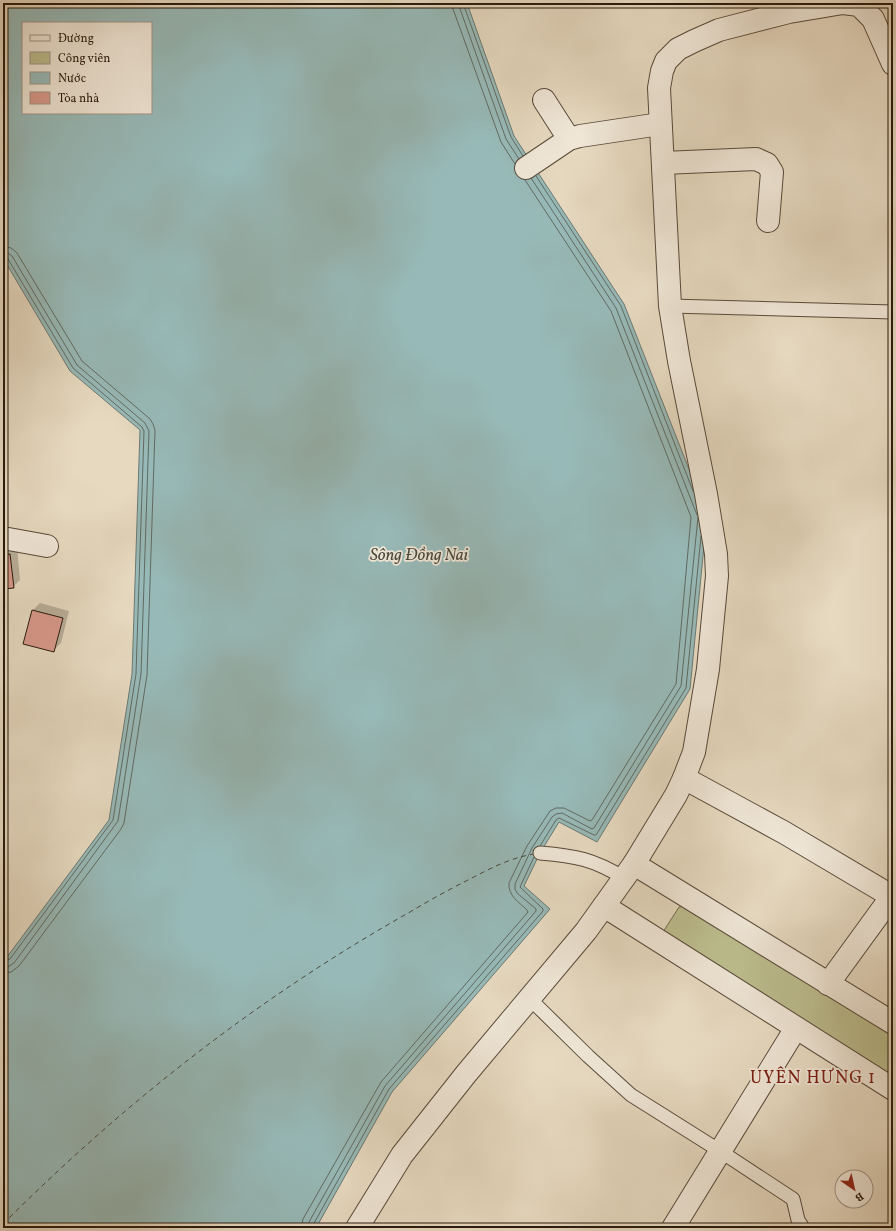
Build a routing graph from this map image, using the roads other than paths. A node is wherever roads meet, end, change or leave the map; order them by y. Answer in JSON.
{"nodes":[{"id":1,"x":861,"y":4,"type":"edge"},
{"id":2,"x":893,"y":64,"type":"edge"},
{"id":3,"x":544,"y":100,"type":"dead end"},
{"id":4,"x":660,"y":124,"type":"junction"},
{"id":5,"x":569,"y":139,"type":"junction"},
{"id":6,"x":662,"y":163,"type":"junction"},
{"id":7,"x":526,"y":168,"type":"dead end"},
{"id":8,"x":768,"y":221,"type":"dead end"},
{"id":9,"x":670,"y":306,"type":"junction"},
{"id":10,"x":893,"y":312,"type":"edge"},
{"id":11,"x":3,"y":538,"type":"edge"},
{"id":12,"x":47,"y":546,"type":"dead end"},
{"id":13,"x":684,"y":778,"type":"junction"},
{"id":14,"x":540,"y":853,"type":"dead end"},
{"id":15,"x":629,"y":872,"type":"junction"},
{"id":16,"x":892,"y":896,"type":"edge"},
{"id":17,"x":604,"y":906,"type":"junction"},
{"id":18,"x":828,"y":984,"type":"junction"},
{"id":19,"x":529,"y":998,"type":"junction"},
{"id":20,"x":893,"y":1023,"type":"edge"},
{"id":21,"x":796,"y":1028,"type":"junction"},
{"id":22,"x":893,"y":1089,"type":"edge"},
{"id":23,"x":720,"y":1151,"type":"junction"},
{"id":24,"x":357,"y":1228,"type":"edge"},
{"id":25,"x":673,"y":1228,"type":"edge"},
{"id":26,"x":803,"y":1228,"type":"edge"}],
"edges":[{"from":1,"to":2,"type":"street"},
{"from":1,"to":4,"type":"street"},
{"from":3,"to":5,"type":"street"},
{"from":4,"to":5,"type":"street"},
{"from":4,"to":6,"type":"street"},
{"from":5,"to":7,"type":"street"},
{"from":6,"to":8,"type":"street"},
{"from":6,"to":9,"type":"street"},
{"from":9,"to":10,"type":"lane"},
{"from":9,"to":13,"type":"street"},
{"from":11,"to":12,"type":"street"},
{"from":13,"to":15,"type":"street"},
{"from":13,"to":16,"type":"street"},
{"from":14,"to":15,"type":"lane"},
{"from":15,"to":17,"type":"street"},
{"from":15,"to":18,"type":"street"},
{"from":16,"to":18,"type":"street"},
{"from":17,"to":19,"type":"street"},
{"from":17,"to":21,"type":"street"},
{"from":18,"to":20,"type":"street"},
{"from":19,"to":23,"type":"lane"},
{"from":19,"to":24,"type":"street"},
{"from":21,"to":22,"type":"street"},
{"from":21,"to":23,"type":"street"},
{"from":23,"to":25,"type":"street"},
{"from":23,"to":26,"type":"lane"}]}
